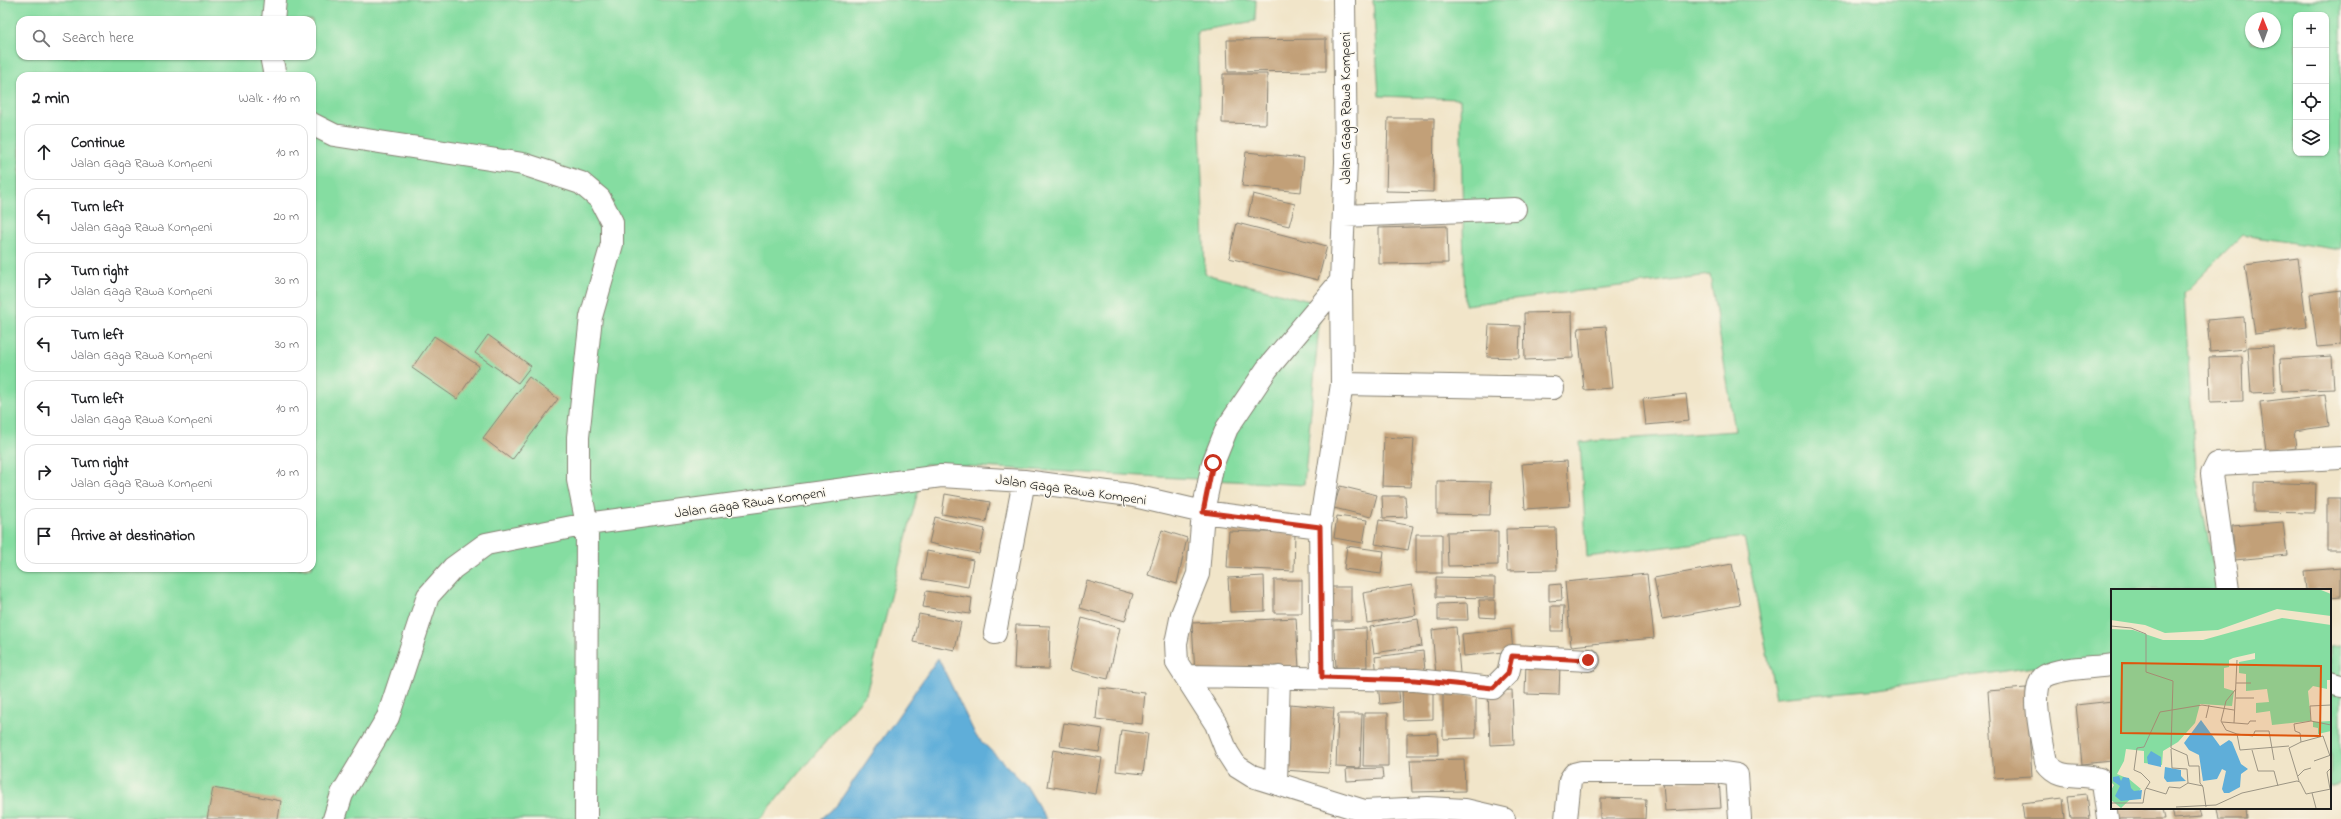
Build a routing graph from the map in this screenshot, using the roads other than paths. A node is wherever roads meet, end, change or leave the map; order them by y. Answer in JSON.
{"nodes":[{"id":1,"x":274,"y":0,"type":"edge"},
{"id":2,"x":1344,"y":0,"type":"edge"},
{"id":3,"x":273,"y":16,"type":"edge"},
{"id":4,"x":272,"y":60,"type":"edge"},
{"id":5,"x":274,"y":72,"type":"edge"},
{"id":6,"x":316,"y":126,"type":"edge"},
{"id":7,"x":1515,"y":209,"type":"dead end"},
{"id":8,"x":1344,"y":216,"type":"junction"},
{"id":9,"x":1341,"y":281,"type":"junction"},
{"id":10,"x":1342,"y":384,"type":"junction"},
{"id":11,"x":1553,"y":388,"type":"dead end"},
{"id":12,"x":2341,"y":458,"type":"edge"},
{"id":13,"x":1024,"y":481,"type":"junction"},
{"id":14,"x":1203,"y":512,"type":"junction"},
{"id":15,"x":587,"y":524,"type":"junction"},
{"id":16,"x":1320,"y":527,"type":"junction"},
{"id":17,"x":2228,"y":589,"type":"edge"},
{"id":18,"x":995,"y":633,"type":"dead end"},
{"id":19,"x":1588,"y":660,"type":"dead end"},
{"id":20,"x":2111,"y":666,"type":"edge"},
{"id":21,"x":1186,"y":676,"type":"junction"},
{"id":22,"x":1279,"y":677,"type":"junction"},
{"id":23,"x":1322,"y":677,"type":"junction"},
{"id":24,"x":2331,"y":683,"type":"edge"},
{"id":25,"x":2341,"y":686,"type":"edge"},
{"id":26,"x":1276,"y":783,"type":"junction"},
{"id":27,"x":1364,"y":815,"type":"edge"},
{"id":28,"x":334,"y":819,"type":"edge"},
{"id":29,"x":586,"y":819,"type":"edge"},
{"id":30,"x":1504,"y":819,"type":"edge"},
{"id":31,"x":1566,"y":819,"type":"edge"},
{"id":32,"x":1740,"y":819,"type":"edge"},
{"id":33,"x":2108,"y":819,"type":"edge"}],
"edges":[{"from":1,"to":3,"type":"street"},
{"from":2,"to":8,"type":"street","name":"Jalan Gaga Rawa Kompeni"},
{"from":4,"to":5,"type":"street"},
{"from":6,"to":15,"type":"street"},
{"from":7,"to":8,"type":"street"},
{"from":8,"to":9,"type":"street","name":"Jalan Gaga Rawa Kompeni"},
{"from":9,"to":10,"type":"street","name":"Jalan Gaga Rawa Kompeni"},
{"from":9,"to":14,"type":"street"},
{"from":10,"to":11,"type":"street"},
{"from":10,"to":16,"type":"street","name":"Jalan Gaga Rawa Kompeni"},
{"from":12,"to":17,"type":"street"},
{"from":13,"to":14,"type":"street","name":"Jalan Gaga Rawa Kompeni"},
{"from":13,"to":15,"type":"street","name":"Jalan Gaga Rawa Kompeni"},
{"from":13,"to":18,"type":"street"},
{"from":14,"to":16,"type":"street","name":"Jalan Gaga Rawa Kompeni"},
{"from":14,"to":21,"type":"street"},
{"from":15,"to":28,"type":"street","name":"Jalan Gaga Rawa Kompeni"},
{"from":15,"to":29,"type":"street"},
{"from":16,"to":23,"type":"street","name":"Jalan Gaga Rawa Kompeni"},
{"from":19,"to":23,"type":"street"},
{"from":20,"to":33,"type":"street"},
{"from":21,"to":22,"type":"street"},
{"from":21,"to":26,"type":"street"},
{"from":22,"to":23,"type":"street"},
{"from":22,"to":26,"type":"street"},
{"from":24,"to":25,"type":"street"},
{"from":26,"to":27,"type":"street"},
{"from":27,"to":30,"type":"street"},
{"from":31,"to":32,"type":"street"}]}
